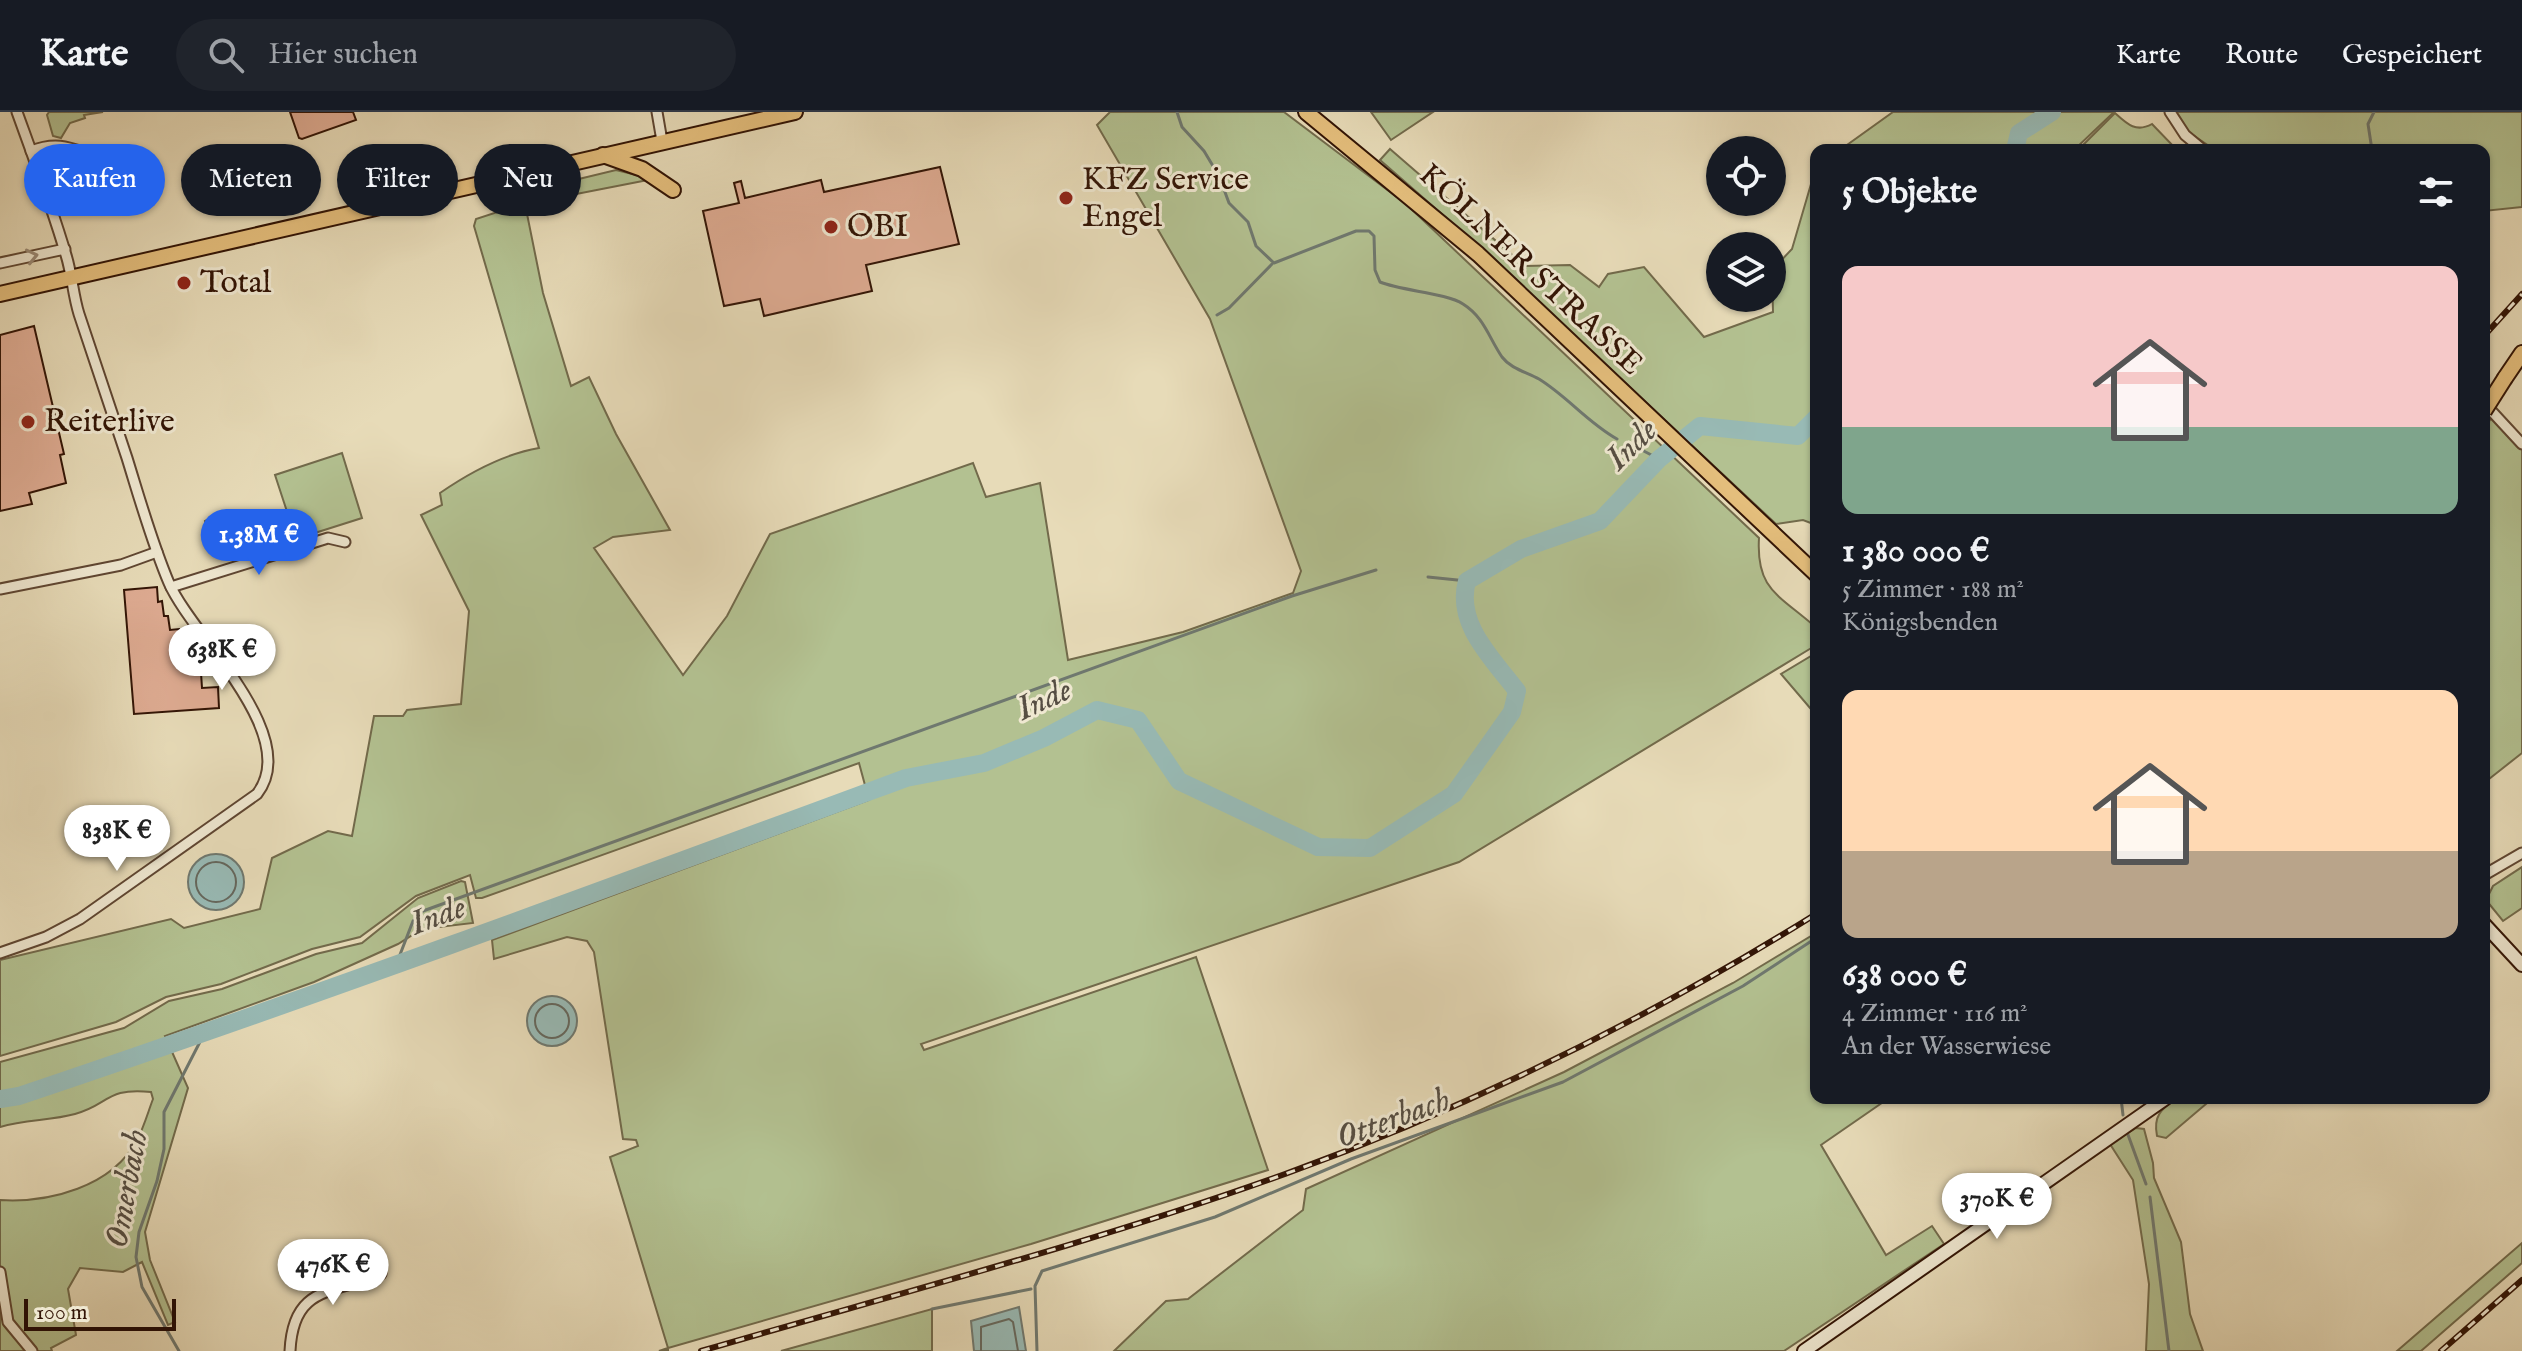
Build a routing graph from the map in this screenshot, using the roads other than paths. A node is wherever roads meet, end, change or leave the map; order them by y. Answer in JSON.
{"nodes":[{"id":1,"x":17,"y":112,"type":"edge"},
{"id":2,"x":657,"y":112,"type":"edge"},
{"id":3,"x":795,"y":112,"type":"edge"},
{"id":4,"x":1306,"y":112,"type":"edge"},
{"id":5,"x":2170,"y":112,"type":"edge"},
{"id":6,"x":662,"y":141,"type":"junction"},
{"id":7,"x":28,"y":144,"type":"edge"},
{"id":8,"x":2196,"y":144,"type":"edge"},
{"id":9,"x":603,"y":155,"type":"junction"},
{"id":10,"x":673,"y":190,"type":"dead end"},
{"id":11,"x":54,"y":216,"type":"edge"},
{"id":12,"x":65,"y":249,"type":"junction"},
{"id":13,"x":0,"y":263,"type":"edge"},
{"id":14,"x":72,"y":277,"type":"junction"},
{"id":15,"x":0,"y":294,"type":"edge"},
{"id":16,"x":2522,"y":353,"type":"edge"},
{"id":17,"x":2490,"y":402,"type":"edge"},
{"id":18,"x":2490,"y":409,"type":"edge"},
{"id":19,"x":2522,"y":444,"type":"edge"},
{"id":20,"x":345,"y":542,"type":"dead end"},
{"id":21,"x":157,"y":552,"type":"junction"},
{"id":22,"x":1810,"y":569,"type":"edge"},
{"id":23,"x":171,"y":587,"type":"junction"},
{"id":24,"x":0,"y":589,"type":"edge"},
{"id":25,"x":2522,"y":853,"type":"edge"},
{"id":26,"x":2490,"y":872,"type":"edge"},
{"id":27,"x":2490,"y":930,"type":"edge"},
{"id":28,"x":0,"y":953,"type":"edge"},
{"id":29,"x":2522,"y":965,"type":"edge"},
{"id":30,"x":2157,"y":1104,"type":"edge"},
{"id":31,"x":0,"y":1272,"type":"edge"},
{"id":32,"x":381,"y":1274,"type":"dead end"},
{"id":33,"x":32,"y":1351,"type":"edge"},
{"id":34,"x":290,"y":1351,"type":"edge"},
{"id":35,"x":1804,"y":1351,"type":"edge"}],
"edges":[{"from":1,"to":7,"type":"street"},
{"from":2,"to":6,"type":"street"},
{"from":3,"to":6,"type":"main road"},
{"from":4,"to":22,"type":"main road","name":"KÖLNER STRASSE"},
{"from":5,"to":8,"type":"street"},
{"from":6,"to":9,"type":"main road"},
{"from":9,"to":10,"type":"main road"},
{"from":9,"to":14,"type":"main road"},
{"from":11,"to":12,"type":"street"},
{"from":13,"to":12,"type":"street","one_way":true},
{"from":12,"to":14,"type":"street"},
{"from":14,"to":15,"type":"main road"},
{"from":14,"to":21,"type":"street"},
{"from":16,"to":17,"type":"main road","bridge":true},
{"from":18,"to":19,"type":"street"},
{"from":20,"to":23,"type":"street"},
{"from":21,"to":23,"type":"street"},
{"from":21,"to":24,"type":"street"},
{"from":23,"to":28,"type":"street"},
{"from":25,"to":26,"type":"street"},
{"from":27,"to":29,"type":"street"},
{"from":30,"to":35,"type":"street"},
{"from":31,"to":33,"type":"street"},
{"from":32,"to":34,"type":"street"}]}
